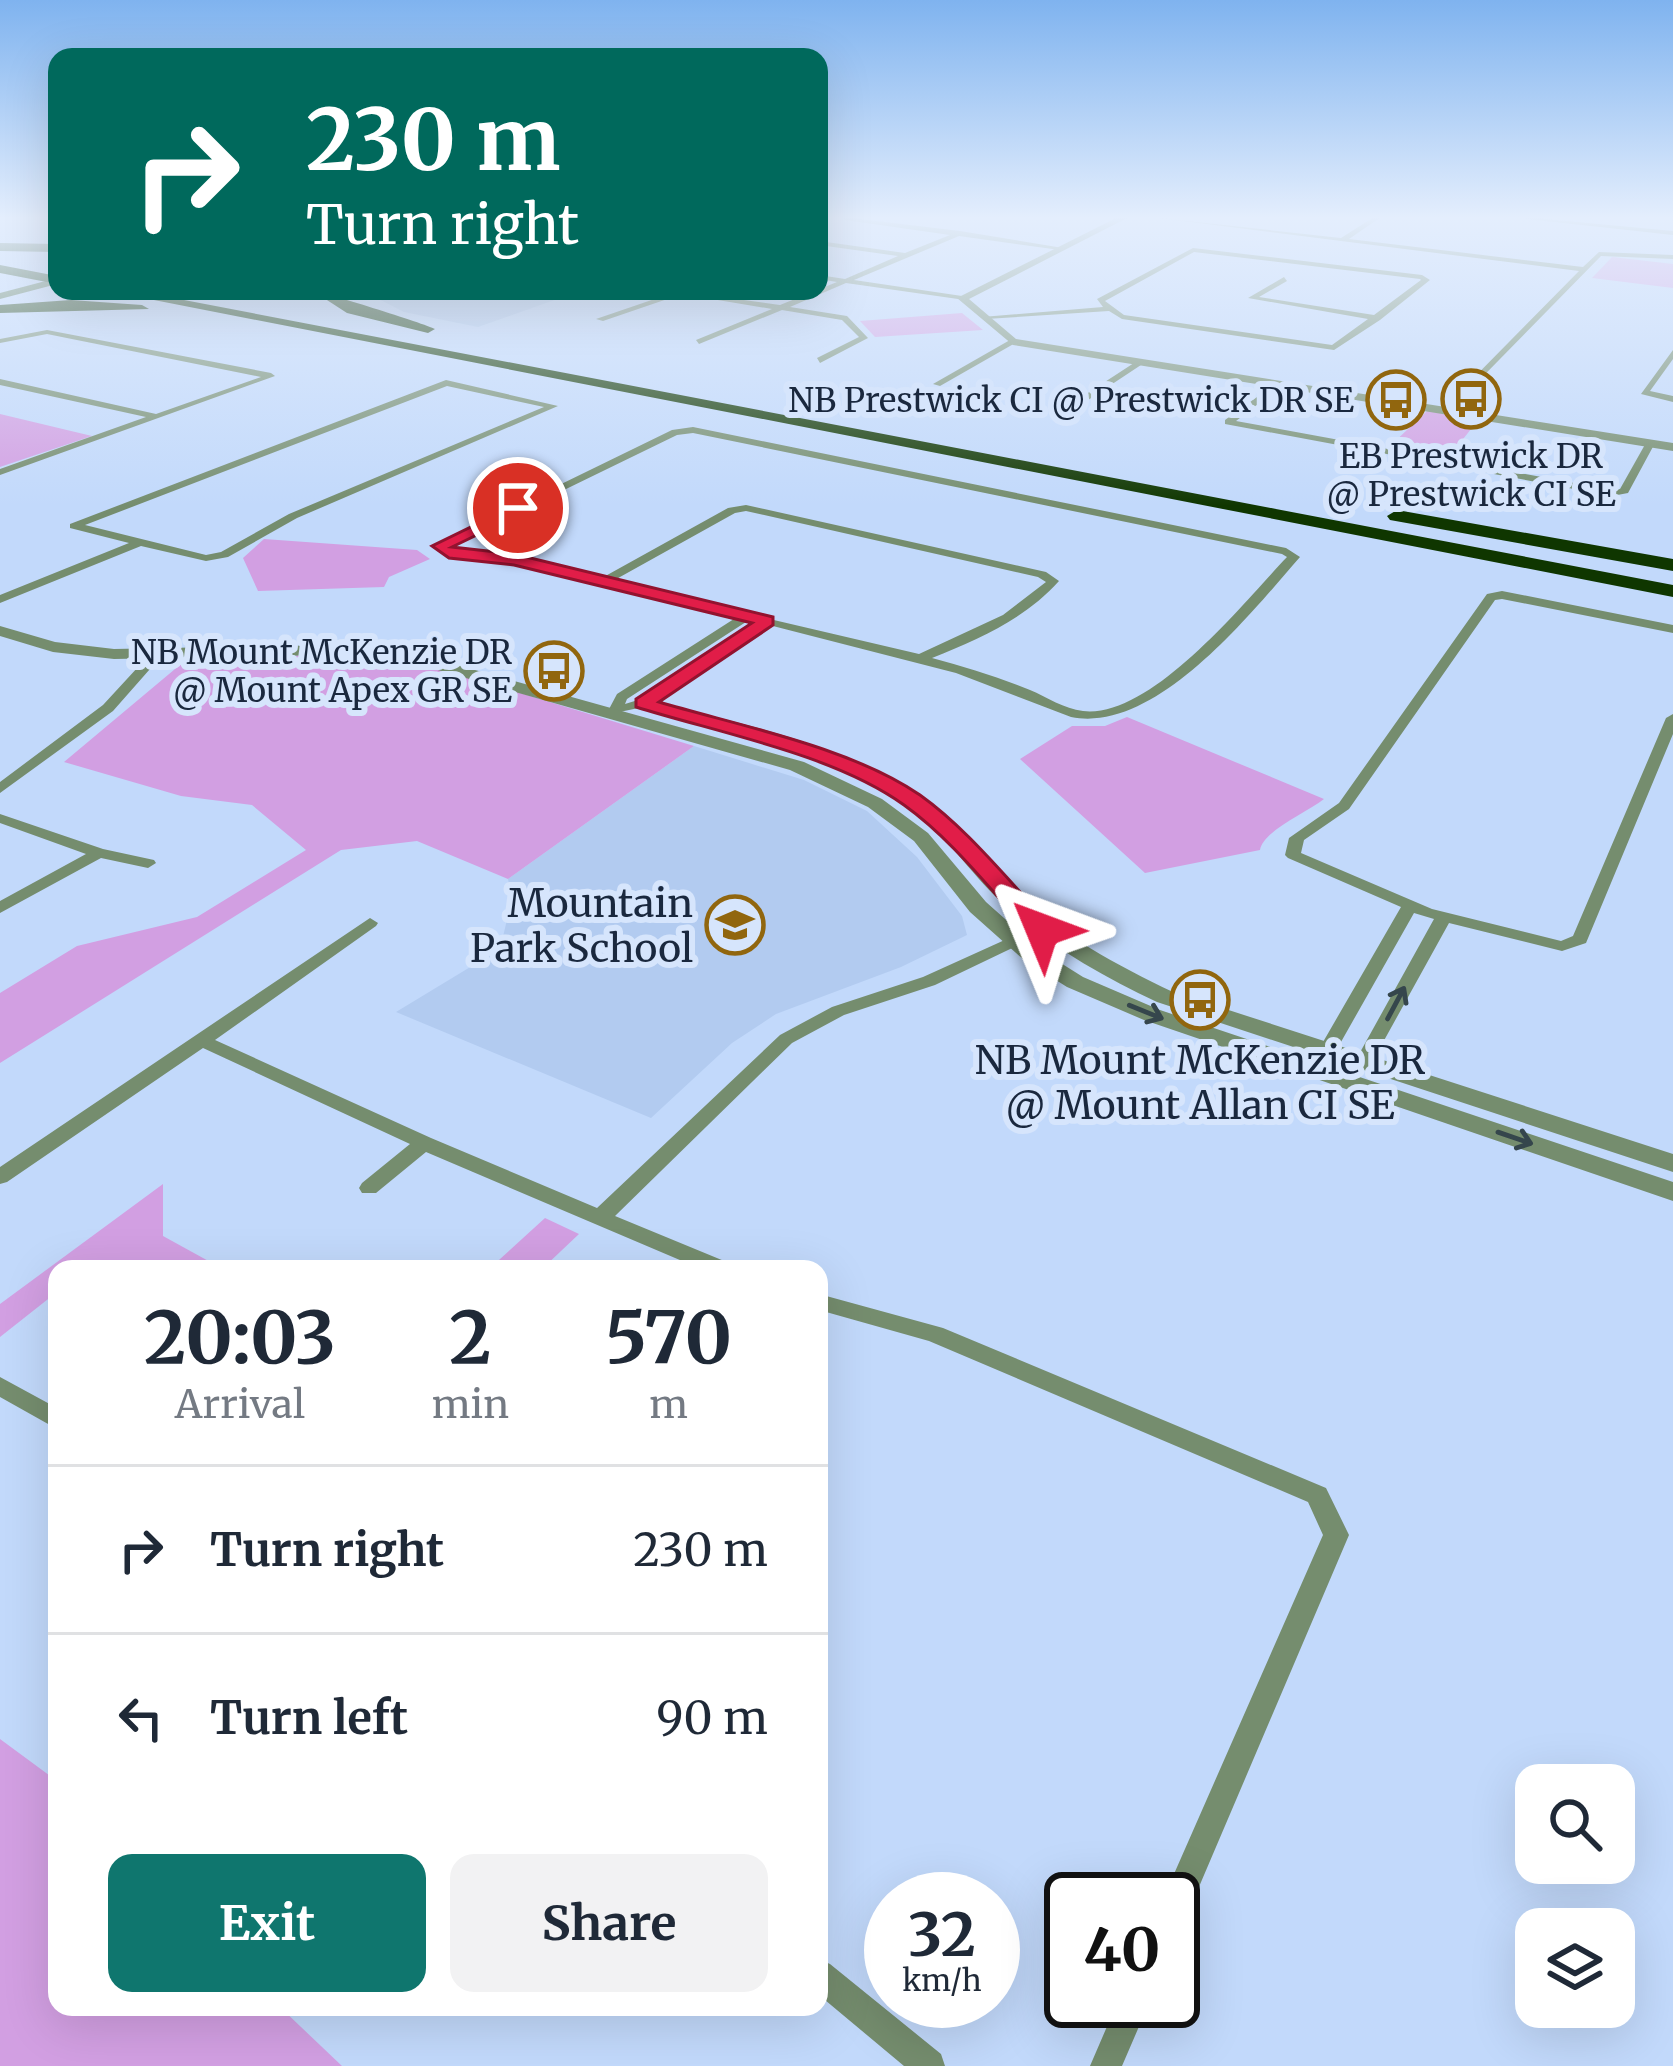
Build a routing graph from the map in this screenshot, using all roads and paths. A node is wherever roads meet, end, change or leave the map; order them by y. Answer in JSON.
{"nodes":[{"id":1,"x":167,"y":313,"type":"edge"},
{"id":2,"x":191,"y":313,"type":"edge"},
{"id":3,"x":228,"y":313,"type":"edge"},
{"id":4,"x":275,"y":313,"type":"edge"},
{"id":5,"x":366,"y":313,"type":"edge"},
{"id":6,"x":616,"y":313,"type":"edge"},
{"id":7,"x":765,"y":313,"type":"edge"},
{"id":8,"x":814,"y":313,"type":"edge"},
{"id":9,"x":981,"y":313,"type":"edge"},
{"id":10,"x":1041,"y":313,"type":"edge"},
{"id":11,"x":1116,"y":313,"type":"edge"},
{"id":12,"x":1348,"y":313,"type":"edge"},
{"id":13,"x":1383,"y":313,"type":"edge"},
{"id":14,"x":1539,"y":313,"type":"edge"},
{"id":15,"x":986,"y":317,"type":"junction"},
{"id":16,"x":1377,"y":318,"type":"junction"},
{"id":17,"x":600,"y":319,"type":"dead end"},
{"id":18,"x":266,"y":321,"type":"junction"},
{"id":19,"x":441,"y":332,"type":"dead end"},
{"id":20,"x":0,"y":341,"type":"edge"},
{"id":21,"x":699,"y":341,"type":"dead end"},
{"id":22,"x":1013,"y":342,"type":"junction"},
{"id":23,"x":551,"y":355,"type":"dead end"},
{"id":24,"x":1672,"y":356,"type":"edge"},
{"id":25,"x":820,"y":360,"type":"dead end"},
{"id":26,"x":1140,"y":363,"type":"junction"},
{"id":27,"x":3,"y":384,"type":"edge"},
{"id":28,"x":937,"y":384,"type":"dead end"},
{"id":29,"x":1278,"y":385,"type":"junction"},
{"id":30,"x":1673,"y":399,"type":"edge"},
{"id":31,"x":733,"y":400,"type":"junction"},
{"id":32,"x":1073,"y":406,"type":"dead end"},
{"id":33,"x":1445,"y":411,"type":"junction"},
{"id":34,"x":159,"y":417,"type":"junction"},
{"id":35,"x":1650,"y":443,"type":"junction"},
{"id":36,"x":1673,"y":447,"type":"edge"},
{"id":37,"x":1012,"y":467,"type":"junction"},
{"id":38,"x":0,"y":472,"type":"edge"},
{"id":39,"x":1293,"y":506,"type":"junction"},
{"id":40,"x":123,"y":538,"type":"junction"},
{"id":41,"x":140,"y":542,"type":"junction"},
{"id":42,"x":1673,"y":565,"type":"edge"},
{"id":43,"x":1673,"y":579,"type":"edge"},
{"id":44,"x":604,"y":581,"type":"junction"},
{"id":45,"x":0,"y":587,"type":"edge"},
{"id":46,"x":1673,"y":592,"type":"edge"},
{"id":47,"x":0,"y":599,"type":"edge"},
{"id":48,"x":0,"y":616,"type":"edge"},
{"id":49,"x":748,"y":616,"type":"junction"},
{"id":50,"x":767,"y":621,"type":"junction"},
{"id":51,"x":1673,"y":629,"type":"edge"},
{"id":52,"x":0,"y":631,"type":"edge"},
{"id":53,"x":161,"y":650,"type":"junction"},
{"id":54,"x":919,"y":659,"type":"junction"},
{"id":55,"x":627,"y":704,"type":"junction"},
{"id":56,"x":1673,"y":718,"type":"edge"},
{"id":57,"x":0,"y":789,"type":"edge"},
{"id":58,"x":0,"y":818,"type":"edge"},
{"id":59,"x":99,"y":854,"type":"junction"},
{"id":60,"x":148,"y":863,"type":"dead end"},
{"id":61,"x":1410,"y":906,"type":"junction"},
{"id":62,"x":0,"y":908,"type":"edge"},
{"id":63,"x":1443,"y":918,"type":"junction"},
{"id":64,"x":370,"y":923,"type":"dead end"},
{"id":65,"x":1042,"y":930,"type":"junction"},
{"id":66,"x":1012,"y":940,"type":"junction"},
{"id":67,"x":202,"y":1041,"type":"junction"},
{"id":68,"x":1328,"y":1049,"type":"junction"},
{"id":69,"x":1365,"y":1060,"type":"junction"},
{"id":70,"x":1336,"y":1077,"type":"junction"},
{"id":71,"x":424,"y":1143,"type":"junction"},
{"id":72,"x":1673,"y":1163,"type":"edge"},
{"id":73,"x":0,"y":1177,"type":"edge"},
{"id":74,"x":368,"y":1188,"type":"dead end"},
{"id":75,"x":1673,"y":1192,"type":"edge"},
{"id":76,"x":599,"y":1219,"type":"junction"},
{"id":77,"x":699,"y":1260,"type":"edge"},
{"id":78,"x":828,"y":1304,"type":"edge"},
{"id":79,"x":0,"y":1386,"type":"edge"},
{"id":80,"x":48,"y":1415,"type":"edge"},
{"id":81,"x":1190,"y":1872,"type":"edge"},
{"id":82,"x":828,"y":1982,"type":"edge"},
{"id":83,"x":1122,"y":2028,"type":"edge"},
{"id":84,"x":929,"y":2066,"type":"edge"},
{"id":85,"x":1106,"y":2066,"type":"edge"}],
"edges":[{"from":1,"to":37,"type":"highway"},
{"from":2,"to":18,"type":"highway"},
{"from":3,"to":18,"type":"highway"},
{"from":4,"to":31,"type":"highway"},
{"from":5,"to":19,"type":"highway"},
{"from":6,"to":17,"type":"street"},
{"from":7,"to":21,"type":"street"},
{"from":8,"to":25,"type":"street"},
{"from":9,"to":15,"type":"street"},
{"from":10,"to":15,"type":"street"},
{"from":11,"to":16,"type":"street"},
{"from":12,"to":16,"type":"street"},
{"from":13,"to":16,"type":"street"},
{"from":14,"to":33,"type":"street"},
{"from":15,"to":22,"type":"street"},
{"from":18,"to":37,"type":"highway"},
{"from":20,"to":34,"type":"street"},
{"from":22,"to":26,"type":"street"},
{"from":22,"to":28,"type":"street"},
{"from":23,"to":31,"type":"highway"},
{"from":24,"to":30,"type":"street"},
{"from":26,"to":29,"type":"street"},
{"from":26,"to":32,"type":"street"},
{"from":27,"to":34,"type":"street"},
{"from":29,"to":33,"type":"street"},
{"from":29,"to":35,"type":"street"},
{"from":31,"to":39,"type":"highway"},
{"from":33,"to":35,"type":"street"},
{"from":34,"to":38,"type":"street"},
{"from":35,"to":36,"type":"street"},
{"from":37,"to":46,"type":"highway"},
{"from":39,"to":42,"type":"highway"},
{"from":39,"to":43,"type":"highway"},
{"from":40,"to":41,"type":"street"},
{"from":40,"to":41,"type":"street"},
{"from":40,"to":45,"type":"street"},
{"from":41,"to":47,"type":"street"},
{"from":44,"to":49,"type":"street"},
{"from":44,"to":54,"type":"street"},
{"from":44,"to":54,"type":"street"},
{"from":48,"to":53,"type":"street"},
{"from":49,"to":50,"type":"street"},
{"from":49,"to":55,"type":"street"},
{"from":50,"to":54,"type":"street"},
{"from":50,"to":55,"type":"street"},
{"from":51,"to":61,"type":"street"},
{"from":52,"to":53,"type":"street"},
{"from":53,"to":55,"type":"street"},
{"from":53,"to":57,"type":"street"},
{"from":55,"to":65,"type":"street"},
{"from":55,"to":66,"type":"street"},
{"from":56,"to":63,"type":"street"},
{"from":58,"to":59,"type":"street"},
{"from":59,"to":60,"type":"street"},
{"from":59,"to":62,"type":"street"},
{"from":61,"to":63,"type":"street"},
{"from":61,"to":68,"type":"street"},
{"from":69,"to":63,"type":"street","one_way":true},
{"from":64,"to":67,"type":"street"},
{"from":65,"to":66,"type":"street"},
{"from":65,"to":68,"type":"street"},
{"from":66,"to":70,"type":"street","one_way":true},
{"from":66,"to":76,"type":"street"},
{"from":67,"to":71,"type":"street"},
{"from":67,"to":73,"type":"street"},
{"from":68,"to":69,"type":"street"},
{"from":68,"to":70,"type":"street"},
{"from":69,"to":70,"type":"street"},
{"from":69,"to":72,"type":"street"},
{"from":70,"to":75,"type":"street","one_way":true},
{"from":71,"to":74,"type":"street"},
{"from":71,"to":76,"type":"street"},
{"from":76,"to":77,"type":"street"},
{"from":78,"to":81,"type":"street"},
{"from":79,"to":80,"type":"street"},
{"from":82,"to":84,"type":"street"},
{"from":83,"to":85,"type":"street"}]}
